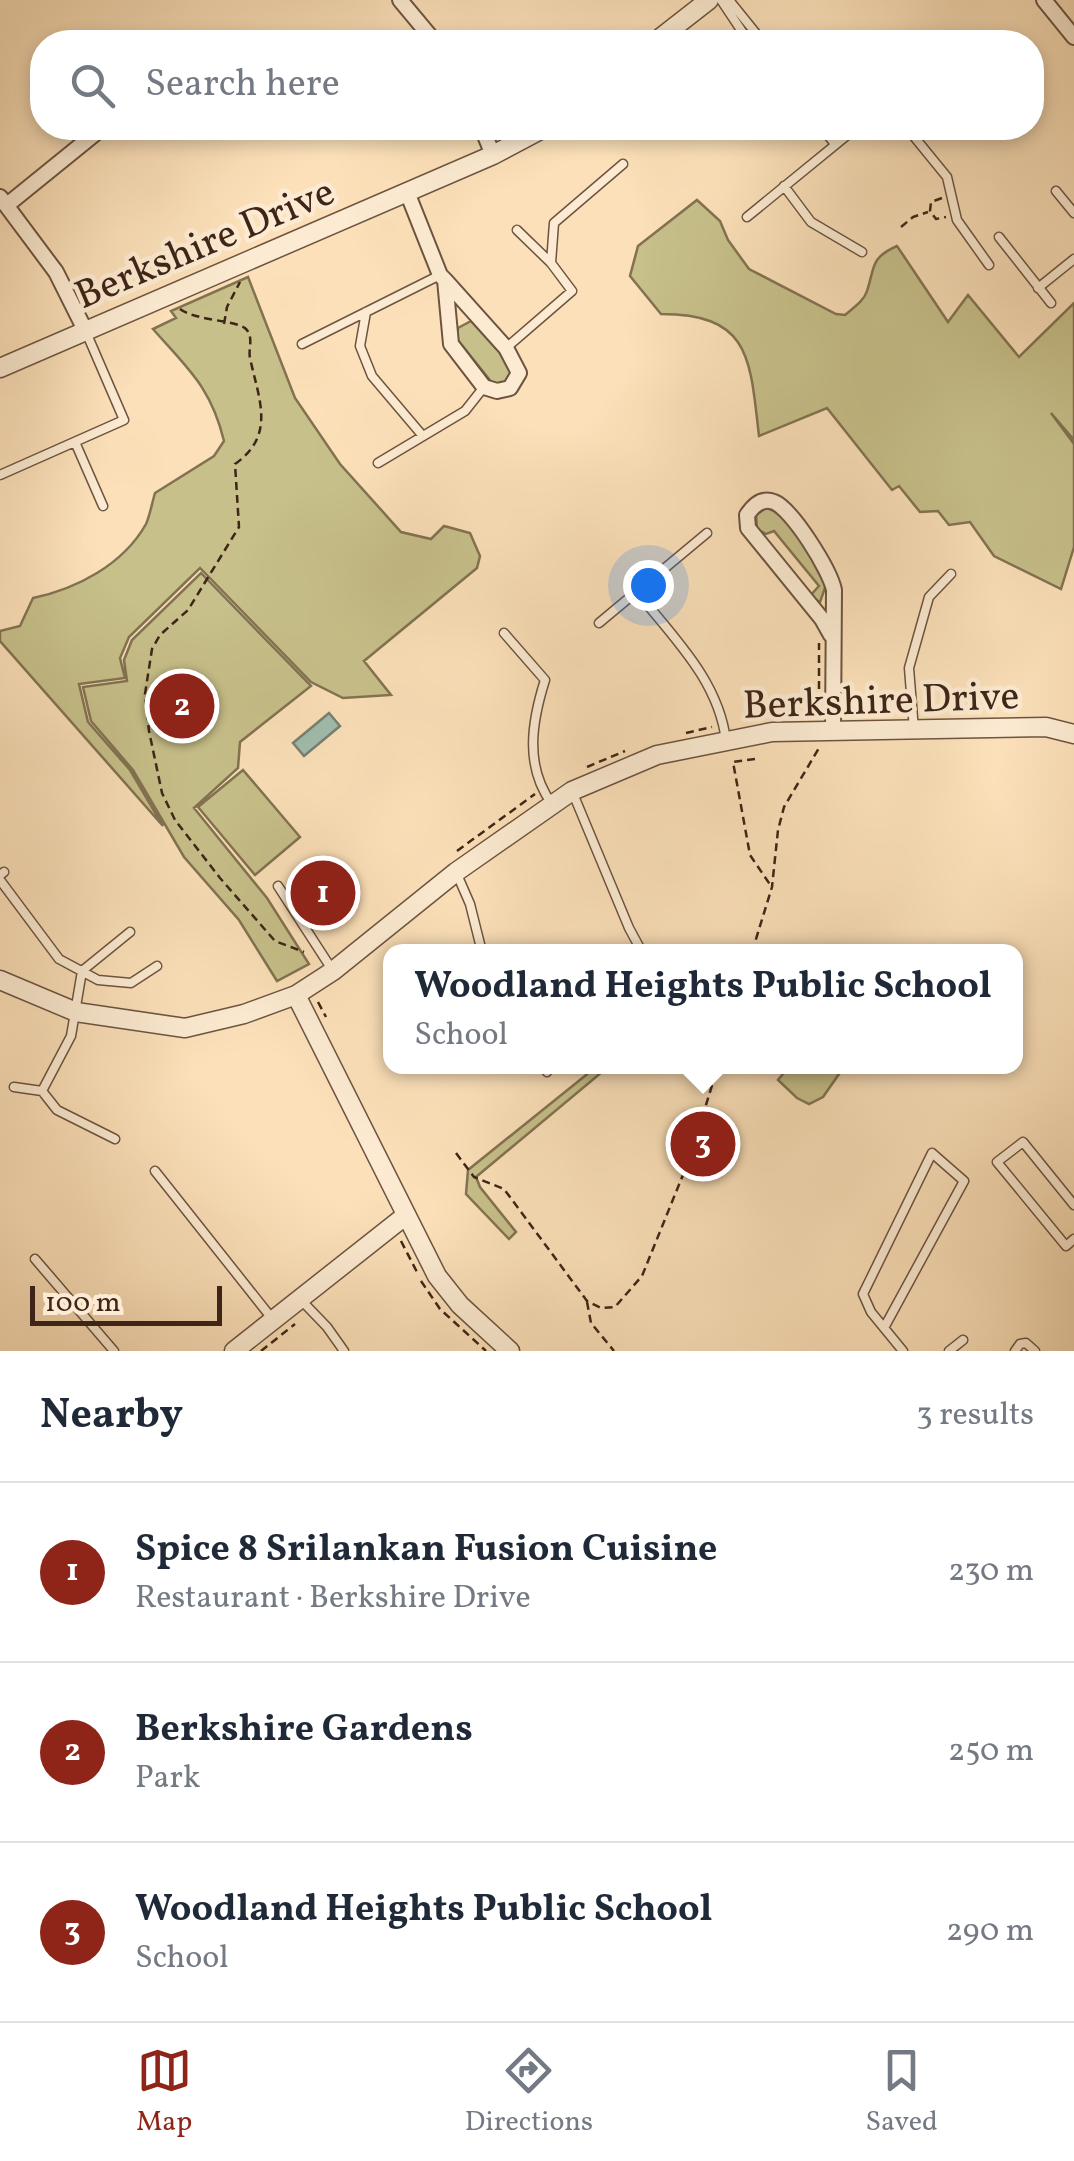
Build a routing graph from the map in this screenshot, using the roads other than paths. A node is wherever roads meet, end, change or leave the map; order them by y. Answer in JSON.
{"nodes":[{"id":1,"x":400,"y":0,"type":"edge"},
{"id":2,"x":721,"y":0,"type":"edge"},
{"id":3,"x":729,"y":0,"type":"edge"},
{"id":4,"x":1044,"y":0,"type":"edge"},
{"id":5,"x":701,"y":2,"type":"edge"},
{"id":6,"x":425,"y":30,"type":"edge"},
{"id":7,"x":670,"y":30,"type":"edge"},
{"id":8,"x":741,"y":30,"type":"edge"},
{"id":9,"x":753,"y":30,"type":"edge"},
{"id":10,"x":1074,"y":36,"type":"edge"},
{"id":11,"x":86,"y":140,"type":"edge"},
{"id":12,"x":487,"y":140,"type":"edge"},
{"id":13,"x":521,"y":140,"type":"edge"},
{"id":14,"x":832,"y":140,"type":"edge"},
{"id":15,"x":840,"y":140,"type":"edge"},
{"id":16,"x":917,"y":140,"type":"edge"},
{"id":17,"x":835,"y":144,"type":"junction"},
{"id":18,"x":493,"y":155,"type":"junction"},
{"id":19,"x":623,"y":164,"type":"dead end"},
{"id":20,"x":784,"y":186,"type":"junction"},
{"id":21,"x":1056,"y":191,"type":"dead end"},
{"id":22,"x":407,"y":192,"type":"junction"},
{"id":23,"x":4,"y":201,"type":"edge"},
{"id":24,"x":1074,"y":213,"type":"edge"},
{"id":25,"x":746,"y":216,"type":"dead end"},
{"id":26,"x":517,"y":230,"type":"dead end"},
{"id":27,"x":999,"y":237,"type":"dead end"},
{"id":28,"x":862,"y":252,"type":"dead end"},
{"id":29,"x":1074,"y":258,"type":"edge"},
{"id":30,"x":551,"y":263,"type":"junction"},
{"id":31,"x":989,"y":265,"type":"dead end"},
{"id":32,"x":442,"y":278,"type":"junction"},
{"id":33,"x":1038,"y":288,"type":"junction"},
{"id":34,"x":1051,"y":304,"type":"dead end"},
{"id":35,"x":366,"y":312,"type":"junction"},
{"id":36,"x":86,"y":332,"type":"junction"},
{"id":37,"x":302,"y":344,"type":"dead end"},
{"id":38,"x":506,"y":348,"type":"junction"},
{"id":39,"x":0,"y":368,"type":"edge"},
{"id":40,"x":484,"y":386,"type":"junction"},
{"id":41,"x":422,"y":435,"type":"junction"},
{"id":42,"x":75,"y":442,"type":"junction"},
{"id":43,"x":378,"y":463,"type":"dead end"},
{"id":44,"x":0,"y":475,"type":"edge"},
{"id":45,"x":103,"y":506,"type":"dead end"},
{"id":46,"x":707,"y":533,"type":"dead end"},
{"id":47,"x":952,"y":574,"type":"dead end"},
{"id":48,"x":637,"y":592,"type":"junction"},
{"id":49,"x":599,"y":623,"type":"dead end"},
{"id":50,"x":504,"y":633,"type":"dead end"},
{"id":51,"x":825,"y":634,"type":"junction"},
{"id":52,"x":832,"y":730,"type":"junction"},
{"id":53,"x":914,"y":730,"type":"junction"},
{"id":54,"x":1074,"y":734,"type":"edge"},
{"id":55,"x":726,"y":741,"type":"junction"},
{"id":56,"x":572,"y":791,"type":"junction"},
{"id":57,"x":547,"y":797,"type":"junction"},
{"id":58,"x":456,"y":872,"type":"junction"},
{"id":59,"x":1,"y":875,"type":"edge"},
{"id":60,"x":278,"y":886,"type":"dead end"},
{"id":61,"x":130,"y":932,"type":"dead end"},
{"id":62,"x":480,"y":944,"type":"edge"},
{"id":63,"x":638,"y":944,"type":"edge"},
{"id":64,"x":157,"y":966,"type":"dead end"},
{"id":65,"x":82,"y":971,"type":"junction"},
{"id":66,"x":333,"y":971,"type":"junction"},
{"id":67,"x":0,"y":980,"type":"edge"},
{"id":68,"x":296,"y":995,"type":"junction"},
{"id":69,"x":76,"y":1012,"type":"junction"},
{"id":70,"x":14,"y":1086,"type":"dead end"},
{"id":71,"x":42,"y":1091,"type":"junction"},
{"id":72,"x":115,"y":1139,"type":"dead end"},
{"id":73,"x":155,"y":1171,"type":"dead end"},
{"id":74,"x":1072,"y":1199,"type":"edge"},
{"id":75,"x":405,"y":1216,"type":"junction"},
{"id":76,"x":1074,"y":1239,"type":"edge"},
{"id":77,"x":34,"y":1258,"type":"dead end"},
{"id":78,"x":306,"y":1306,"type":"junction"},
{"id":79,"x":274,"y":1321,"type":"junction"},
{"id":80,"x":884,"y":1328,"type":"junction"},
{"id":81,"x":963,"y":1340,"type":"dead end"},
{"id":82,"x":114,"y":1351,"type":"edge"},
{"id":83,"x":234,"y":1351,"type":"edge"},
{"id":84,"x":344,"y":1351,"type":"edge"},
{"id":85,"x":510,"y":1351,"type":"edge"},
{"id":86,"x":904,"y":1351,"type":"edge"},
{"id":87,"x":949,"y":1351,"type":"edge"},
{"id":88,"x":1015,"y":1351,"type":"edge"},
{"id":89,"x":1035,"y":1351,"type":"edge"}],
"edges":[{"from":1,"to":6,"type":"street"},
{"from":2,"to":8,"type":"lane"},
{"from":3,"to":9,"type":"lane"},
{"from":4,"to":10,"type":"street"},
{"from":5,"to":7,"type":"street"},
{"from":11,"to":23,"type":"street"},
{"from":12,"to":18,"type":"street"},
{"from":13,"to":18,"type":"street","name":"Berkshire Drive"},
{"from":14,"to":17,"type":"lane"},
{"from":15,"to":17,"type":"lane"},
{"from":16,"to":31,"type":"lane"},
{"from":17,"to":20,"type":"lane"},
{"from":18,"to":22,"type":"street","name":"Berkshire Drive"},
{"from":19,"to":30,"type":"lane"},
{"from":20,"to":25,"type":"lane"},
{"from":20,"to":28,"type":"lane"},
{"from":21,"to":24,"type":"lane"},
{"from":22,"to":32,"type":"street"},
{"from":22,"to":36,"type":"street","name":"Berkshire Drive"},
{"from":23,"to":36,"type":"street"},
{"from":26,"to":30,"type":"lane"},
{"from":27,"to":33,"type":"lane"},
{"from":29,"to":33,"type":"lane"},
{"from":30,"to":38,"type":"lane"},
{"from":32,"to":35,"type":"lane"},
{"from":32,"to":38,"type":"street"},
{"from":32,"to":40,"type":"street"},
{"from":33,"to":34,"type":"lane"},
{"from":35,"to":37,"type":"lane"},
{"from":35,"to":41,"type":"lane"},
{"from":36,"to":39,"type":"street","name":"Berkshire Drive"},
{"from":36,"to":42,"type":"lane"},
{"from":38,"to":40,"type":"street"},
{"from":40,"to":41,"type":"lane"},
{"from":41,"to":43,"type":"lane"},
{"from":42,"to":44,"type":"lane"},
{"from":42,"to":45,"type":"lane"},
{"from":46,"to":48,"type":"lane"},
{"from":47,"to":53,"type":"lane"},
{"from":48,"to":49,"type":"lane"},
{"from":48,"to":55,"type":"lane"},
{"from":50,"to":57,"type":"lane"},
{"from":51,"to":51,"type":"street"},
{"from":51,"to":52,"type":"street"},
{"from":52,"to":53,"type":"street","name":"Berkshire Drive"},
{"from":52,"to":55,"type":"street","name":"Berkshire Drive"},
{"from":53,"to":54,"type":"street","name":"Berkshire Drive"},
{"from":55,"to":56,"type":"street","name":"Berkshire Drive"},
{"from":56,"to":57,"type":"street","name":"Berkshire Drive"},
{"from":56,"to":63,"type":"lane"},
{"from":57,"to":58,"type":"street","name":"Berkshire Drive"},
{"from":58,"to":62,"type":"lane"},
{"from":58,"to":66,"type":"street","name":"Berkshire Drive"},
{"from":59,"to":65,"type":"lane"},
{"from":60,"to":66,"type":"lane"},
{"from":61,"to":65,"type":"lane"},
{"from":64,"to":65,"type":"lane"},
{"from":65,"to":69,"type":"lane"},
{"from":66,"to":68,"type":"street","name":"Berkshire Drive"},
{"from":67,"to":69,"type":"street","name":"Berkshire Drive"},
{"from":68,"to":69,"type":"street","name":"Berkshire Drive"},
{"from":68,"to":75,"type":"street"},
{"from":69,"to":71,"type":"lane"},
{"from":70,"to":71,"type":"lane"},
{"from":71,"to":72,"type":"lane"},
{"from":73,"to":79,"type":"lane"},
{"from":74,"to":76,"type":"lane"},
{"from":75,"to":78,"type":"street"},
{"from":75,"to":85,"type":"street"},
{"from":77,"to":82,"type":"lane"},
{"from":78,"to":79,"type":"street"},
{"from":78,"to":84,"type":"lane"},
{"from":79,"to":83,"type":"street"},
{"from":80,"to":80,"type":"lane"},
{"from":80,"to":86,"type":"lane"},
{"from":81,"to":87,"type":"lane"},
{"from":88,"to":89,"type":"lane"}]}
